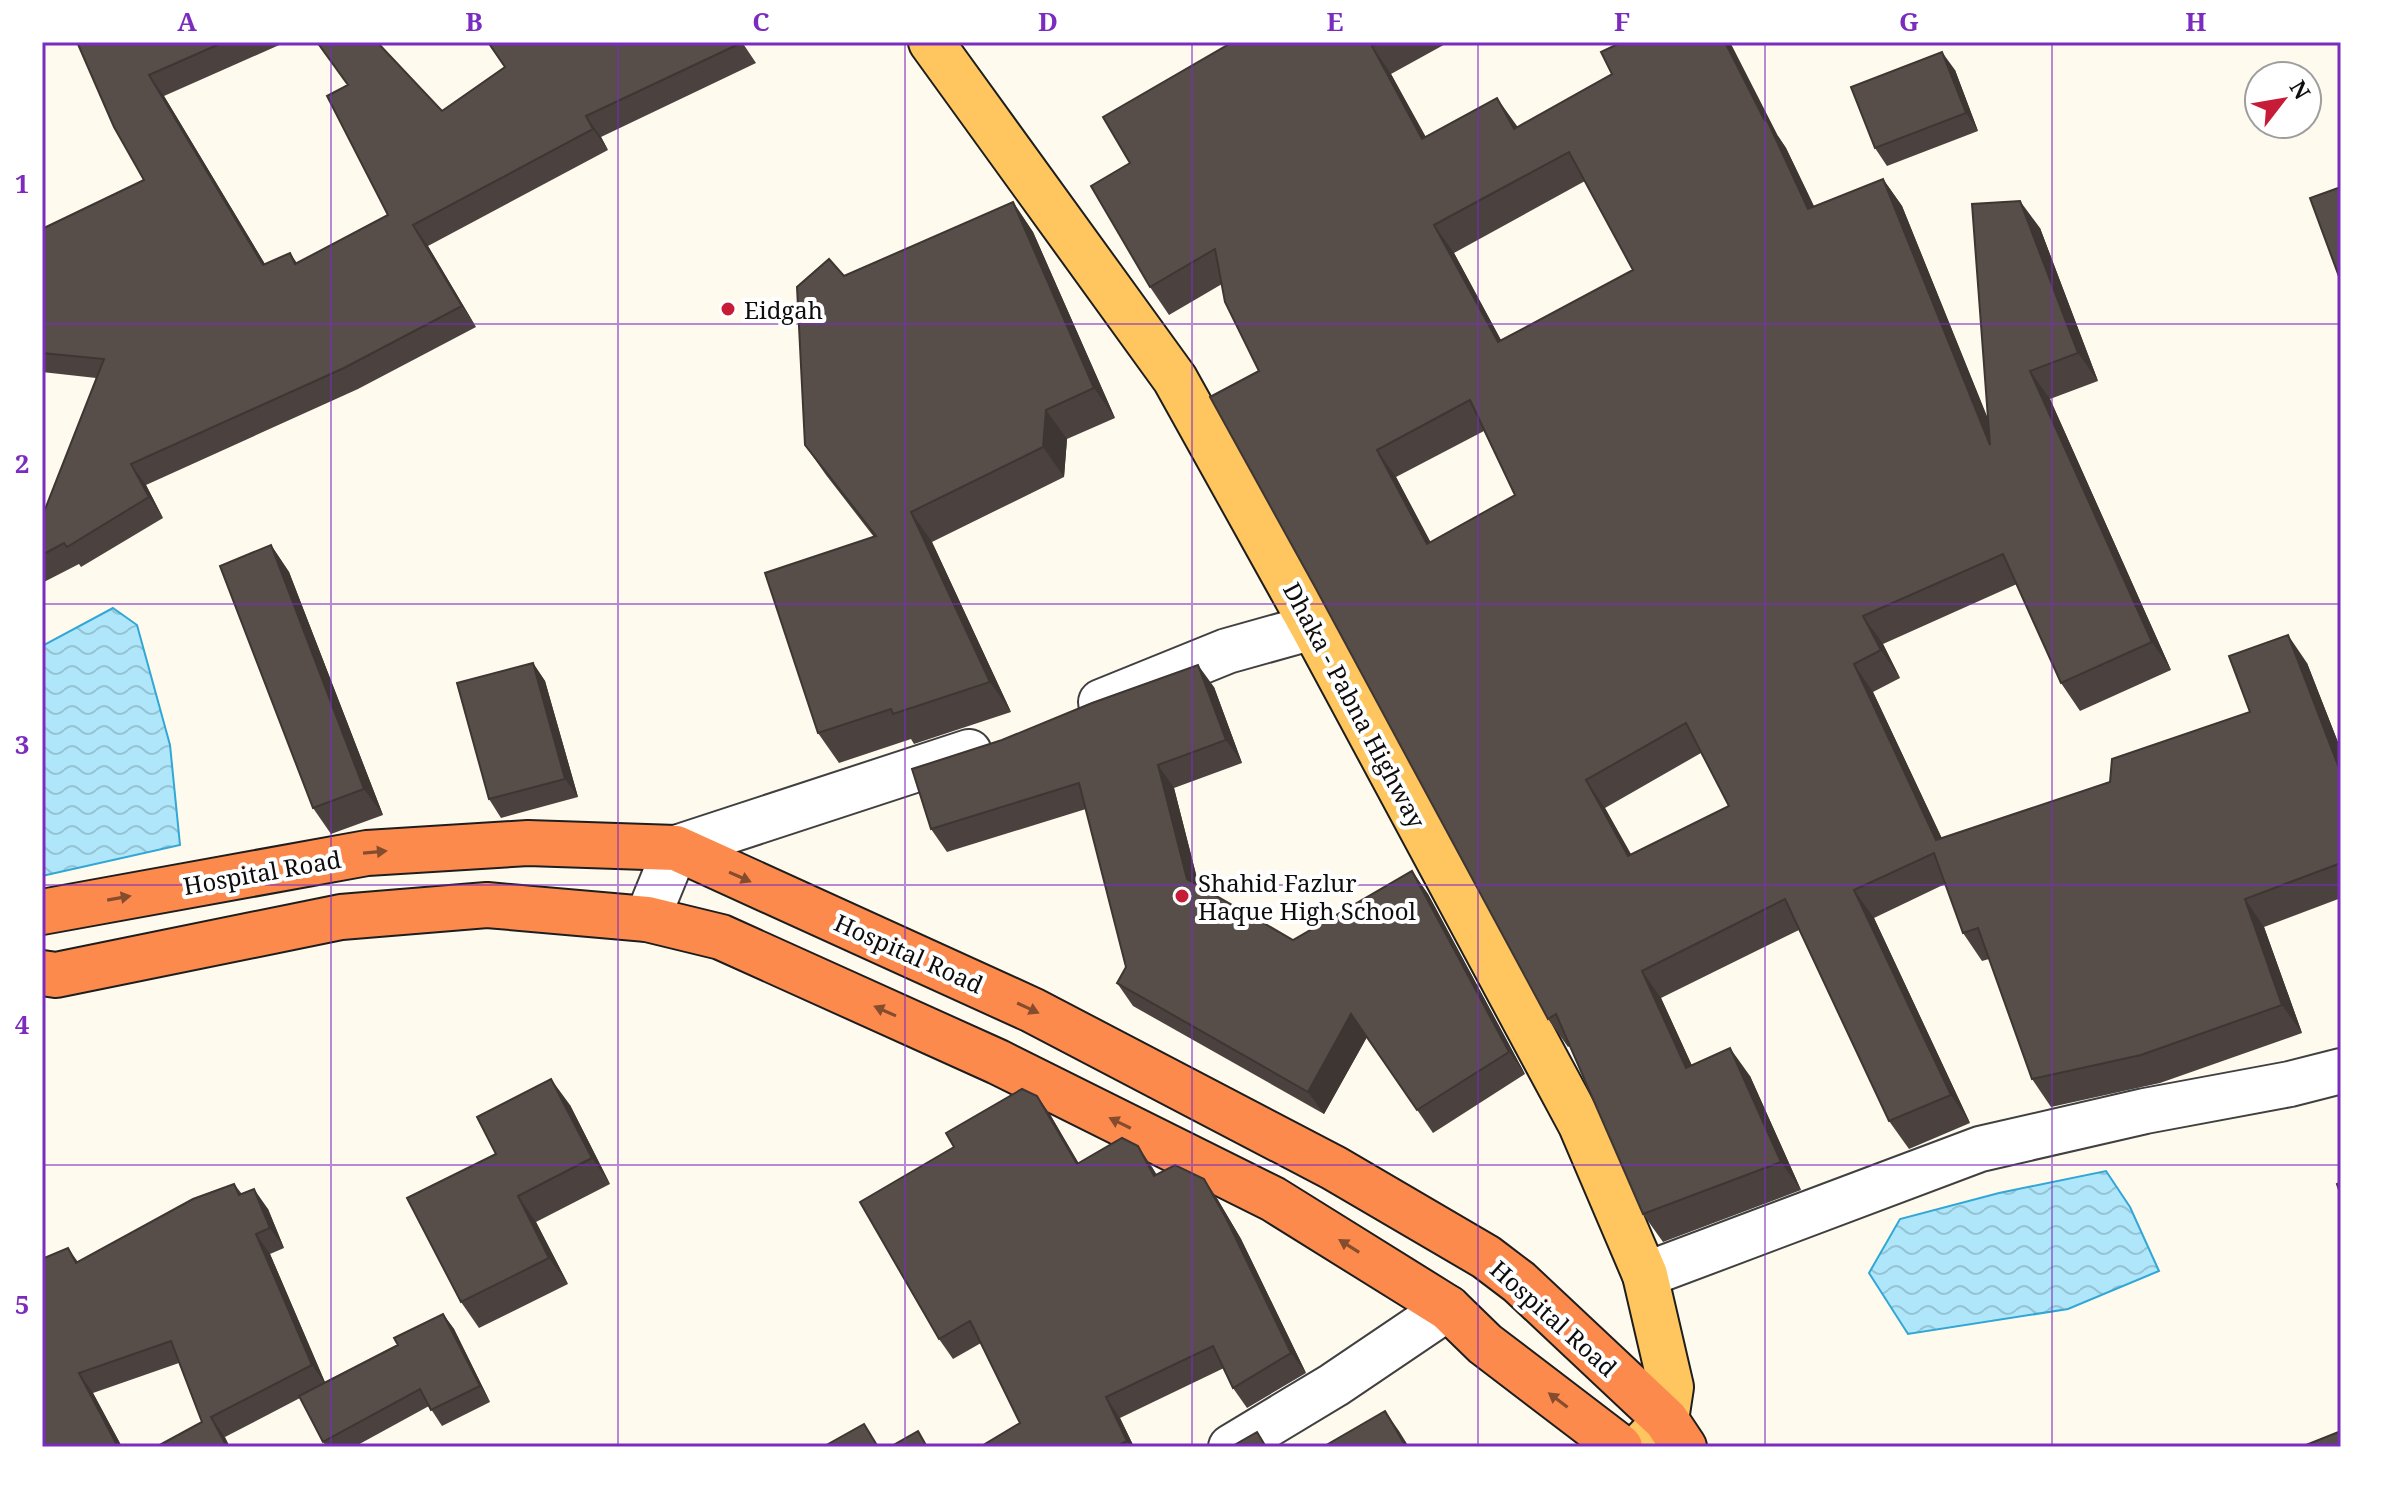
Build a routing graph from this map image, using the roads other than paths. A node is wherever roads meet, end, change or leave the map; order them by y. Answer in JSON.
{"nodes":[{"id":1,"x":931,"y":42,"type":"edge"},
{"id":2,"x":1313,"y":627,"type":"junction"},
{"id":3,"x":1068,"y":716,"type":"edge"},
{"id":4,"x":1010,"y":739,"type":"edge"},
{"id":5,"x":676,"y":848,"type":"junction"},
{"id":6,"x":42,"y":912,"type":"edge"},
{"id":7,"x":647,"y":919,"type":"junction"},
{"id":8,"x":42,"y":973,"type":"edge"},
{"id":9,"x":2341,"y":1071,"type":"edge"},
{"id":10,"x":1645,"y":1275,"type":"junction"},
{"id":11,"x":1448,"y":1308,"type":"junction"},
{"id":12,"x":1663,"y":1438,"type":"edge"},
{"id":13,"x":1231,"y":1447,"type":"edge"},
{"id":14,"x":1620,"y":1447,"type":"edge"}],
"edges":[{"from":1,"to":2,"type":"main road","name":"Dhaka - Pabna Highway"},
{"from":2,"to":3,"type":"street"},
{"from":2,"to":10,"type":"main road","name":"Dhaka - Pabna Highway"},
{"from":4,"to":5,"type":"street"},
{"from":6,"to":5,"type":"highway","name":"Hospital Road","one_way":true},
{"from":5,"to":7,"type":"street"},
{"from":5,"to":12,"type":"highway","name":"Hospital Road","one_way":true},
{"from":7,"to":8,"type":"highway"},
{"from":11,"to":7,"type":"highway","one_way":true},
{"from":9,"to":10,"type":"street"},
{"from":10,"to":12,"type":"main road","name":"Dhaka - Pabna Highway"},
{"from":11,"to":13,"type":"street"},
{"from":14,"to":11,"type":"highway","one_way":true}]}
